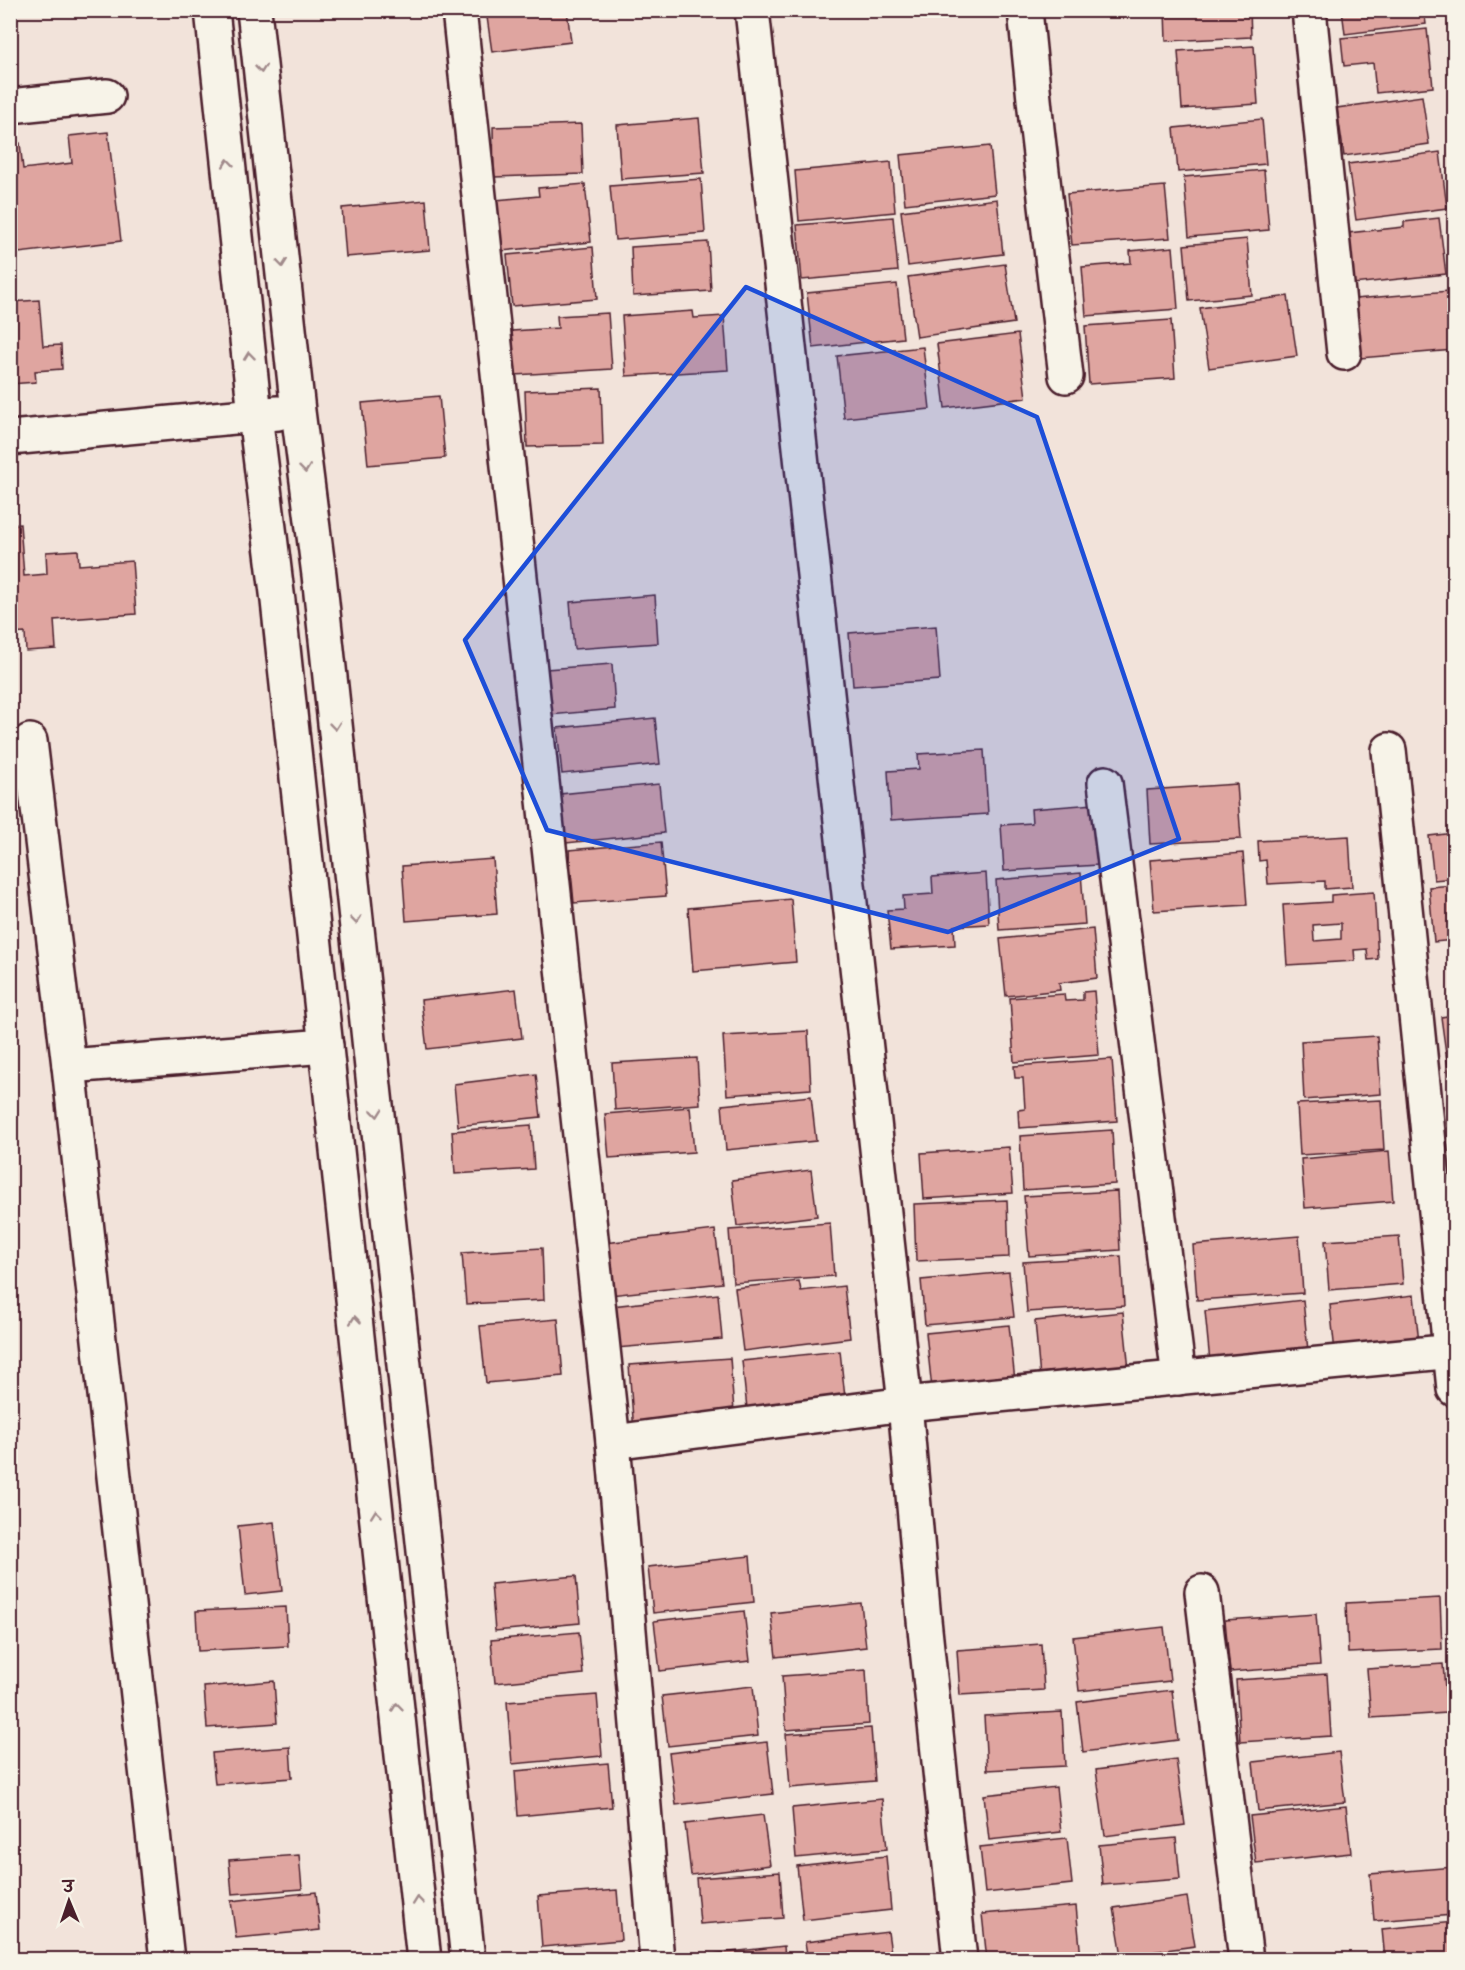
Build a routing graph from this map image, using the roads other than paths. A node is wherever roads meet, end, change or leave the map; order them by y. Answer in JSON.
{"nodes":[{"id":1,"x":212,"y":10,"type":"edge"},
{"id":2,"x":254,"y":10,"type":"edge"},
{"id":3,"x":459,"y":10,"type":"edge"},
{"id":4,"x":752,"y":10,"type":"edge"},
{"id":5,"x":1025,"y":10,"type":"edge"},
{"id":6,"x":1309,"y":10,"type":"edge"},
{"id":7,"x":107,"y":96,"type":"dead end"},
{"id":8,"x":10,"y":106,"type":"edge"},
{"id":9,"x":1344,"y":353,"type":"dead end"},
{"id":10,"x":1066,"y":376,"type":"dead end"},
{"id":11,"x":298,"y":411,"type":"junction"},
{"id":12,"x":255,"y":415,"type":"junction"},
{"id":13,"x":10,"y":438,"type":"edge"},
{"id":14,"x":330,"y":680,"type":"junction"},
{"id":15,"x":287,"y":684,"type":"junction"},
{"id":16,"x":30,"y":741,"type":"dead end"},
{"id":17,"x":1389,"y":750,"type":"dead end"},
{"id":18,"x":1105,"y":783,"type":"dead end"},
{"id":19,"x":326,"y":1046,"type":"junction"},
{"id":20,"x":69,"y":1066,"type":"junction"},
{"id":21,"x":1452,"y":1351,"type":"edge"},
{"id":22,"x":1179,"y":1378,"type":"junction"},
{"id":23,"x":1455,"y":1389,"type":"edge"},
{"id":24,"x":905,"y":1404,"type":"junction"},
{"id":25,"x":613,"y":1442,"type":"junction"},
{"id":26,"x":1202,"y":1592,"type":"dead end"},
{"id":27,"x":167,"y":1959,"type":"edge"},
{"id":28,"x":424,"y":1959,"type":"edge"},
{"id":29,"x":468,"y":1959,"type":"edge"},
{"id":30,"x":657,"y":1959,"type":"edge"},
{"id":31,"x":960,"y":1959,"type":"edge"},
{"id":32,"x":1246,"y":1959,"type":"edge"}],
"edges":[{"from":12,"to":1,"type":"street","one_way":true},
{"from":2,"to":11,"type":"street","one_way":true},
{"from":3,"to":25,"type":"street"},
{"from":4,"to":24,"type":"street"},
{"from":5,"to":10,"type":"street"},
{"from":6,"to":9,"type":"street"},
{"from":7,"to":8,"type":"street"},
{"from":11,"to":12,"type":"street"},
{"from":11,"to":14,"type":"street","one_way":true},
{"from":12,"to":13,"type":"street"},
{"from":12,"to":15,"type":"street"},
{"from":14,"to":15,"type":"street"},
{"from":14,"to":29,"type":"street","one_way":true},
{"from":15,"to":19,"type":"street"},
{"from":16,"to":20,"type":"street"},
{"from":17,"to":21,"type":"street"},
{"from":18,"to":22,"type":"street"},
{"from":19,"to":20,"type":"street"},
{"from":28,"to":19,"type":"street","one_way":true},
{"from":20,"to":27,"type":"street"},
{"from":21,"to":22,"type":"street"},
{"from":21,"to":23,"type":"street"},
{"from":22,"to":24,"type":"street"},
{"from":24,"to":25,"type":"street"},
{"from":24,"to":31,"type":"street"},
{"from":25,"to":30,"type":"street"},
{"from":26,"to":32,"type":"street"}]}
